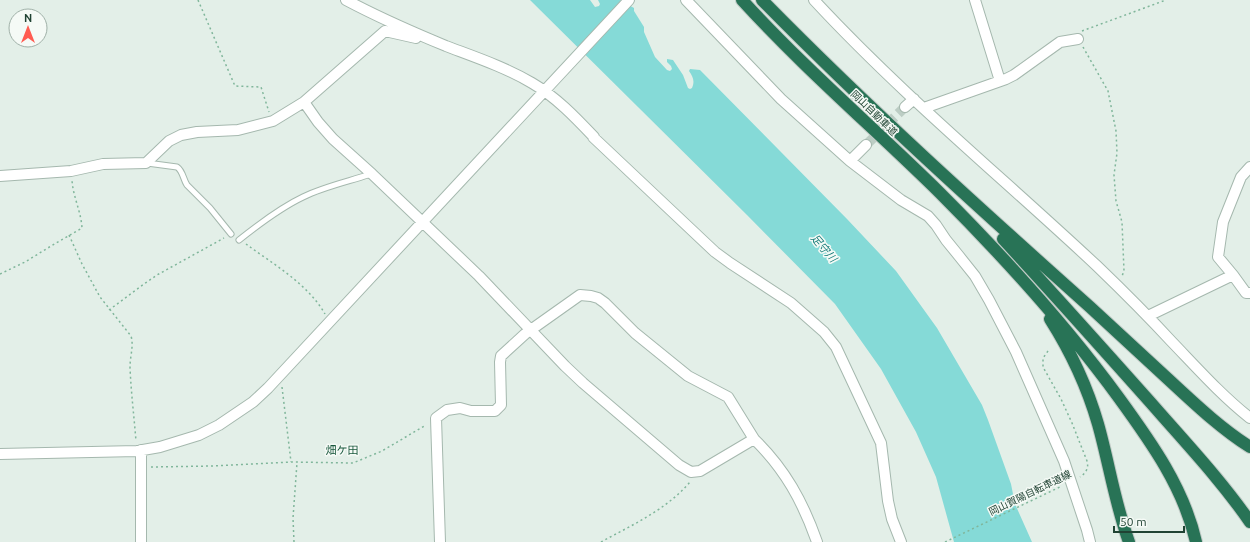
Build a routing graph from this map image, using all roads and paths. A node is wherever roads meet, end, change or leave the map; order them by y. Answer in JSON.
{"nodes":[{"id":1,"x":198,"y":0,"type":"edge"},
{"id":2,"x":346,"y":0,"type":"edge"},
{"id":3,"x":629,"y":0,"type":"edge"},
{"id":4,"x":686,"y":0,"type":"edge"},
{"id":5,"x":742,"y":0,"type":"edge"},
{"id":6,"x":762,"y":0,"type":"edge"},
{"id":7,"x":814,"y":0,"type":"edge"},
{"id":8,"x":975,"y":0,"type":"edge"},
{"id":9,"x":1166,"y":0,"type":"edge"},
{"id":10,"x":1078,"y":39,"type":"junction"},
{"id":11,"x":443,"y":45,"type":"junction"},
{"id":12,"x":1000,"y":81,"type":"junction"},
{"id":13,"x":546,"y":90,"type":"junction"},
{"id":14,"x":914,"y":99,"type":"junction"},
{"id":15,"x":304,"y":102,"type":"junction"},
{"id":16,"x":906,"y":107,"type":"tunnel mouth"},
{"id":17,"x":924,"y":108,"type":"junction"},
{"id":18,"x":273,"y":121,"type":"junction"},
{"id":19,"x":866,"y":145,"type":"tunnel mouth"},
{"id":20,"x":850,"y":161,"type":"junction"},
{"id":21,"x":146,"y":163,"type":"junction"},
{"id":22,"x":1250,"y":167,"type":"edge"},
{"id":23,"x":71,"y":171,"type":"junction"},
{"id":24,"x":370,"y":172,"type":"junction"},
{"id":25,"x":0,"y":176,"type":"edge"},
{"id":26,"x":949,"y":181,"type":"junction"},
{"id":27,"x":423,"y":223,"type":"junction"},
{"id":28,"x":231,"y":234,"type":"joint"},
{"id":29,"x":69,"y":235,"type":"junction"},
{"id":30,"x":238,"y":240,"type":"joint"},
{"id":31,"x":989,"y":243,"type":"junction"},
{"id":32,"x":0,"y":274,"type":"edge"},
{"id":33,"x":1233,"y":276,"type":"junction"},
{"id":34,"x":1118,"y":286,"type":"junction"},
{"id":35,"x":1250,"y":293,"type":"edge"},
{"id":36,"x":109,"y":310,"type":"junction"},
{"id":37,"x":1148,"y":316,"type":"junction"},
{"id":38,"x":329,"y":323,"type":"junction"},
{"id":39,"x":531,"y":330,"type":"junction"},
{"id":40,"x":1048,"y":351,"type":"dead end"},
{"id":41,"x":282,"y":373,"type":"junction"},
{"id":42,"x":436,"y":418,"type":"junction"},
{"id":43,"x":1250,"y":418,"type":"edge"},
{"id":44,"x":754,"y":440,"type":"junction"},
{"id":45,"x":1250,"y":447,"type":"edge"},
{"id":46,"x":139,"y":451,"type":"junction"},
{"id":47,"x":0,"y":454,"type":"edge"},
{"id":48,"x":290,"y":462,"type":"junction"},
{"id":49,"x":297,"y":463,"type":"junction"},
{"id":50,"x":141,"y":467,"type":"junction"},
{"id":51,"x":695,"y":471,"type":"junction"},
{"id":52,"x":1071,"y":482,"type":"junction"},
{"id":53,"x":1250,"y":522,"type":"edge"},
{"id":54,"x":141,"y":542,"type":"edge"},
{"id":55,"x":294,"y":542,"type":"edge"},
{"id":56,"x":440,"y":542,"type":"edge"},
{"id":57,"x":601,"y":542,"type":"edge"},
{"id":58,"x":818,"y":542,"type":"edge"},
{"id":59,"x":901,"y":542,"type":"edge"},
{"id":60,"x":945,"y":542,"type":"edge"},
{"id":61,"x":1090,"y":542,"type":"edge"},
{"id":62,"x":1129,"y":542,"type":"edge"},
{"id":63,"x":1196,"y":542,"type":"edge"}],
"edges":[{"from":1,"to":18,"type":"path"},
{"from":2,"to":11,"type":"street"},
{"from":3,"to":13,"type":"street"},
{"from":4,"to":20,"type":"street"},
{"from":5,"to":31,"type":"highway","name":"岡山自動車道"},
{"from":6,"to":26,"type":"highway","name":"岡山自動車道"},
{"from":7,"to":14,"type":"street"},
{"from":8,"to":12,"type":"street"},
{"from":9,"to":10,"type":"path"},
{"from":10,"to":12,"type":"street"},
{"from":10,"to":34,"type":"path"},
{"from":11,"to":13,"type":"street"},
{"from":11,"to":15,"type":"street"},
{"from":12,"to":17,"type":"street"},
{"from":13,"to":27,"type":"street"},
{"from":13,"to":59,"type":"street"},
{"from":14,"to":16,"type":"street"},
{"from":14,"to":17,"type":"street"},
{"from":15,"to":18,"type":"street"},
{"from":15,"to":24,"type":"street"},
{"from":17,"to":34,"type":"street"},
{"from":18,"to":21,"type":"street"},
{"from":19,"to":20,"type":"street"},
{"from":20,"to":52,"type":"street"},
{"from":21,"to":23,"type":"street"},
{"from":21,"to":28,"type":"lane"},
{"from":22,"to":33,"type":"street"},
{"from":23,"to":25,"type":"street"},
{"from":23,"to":29,"type":"path"},
{"from":24,"to":27,"type":"street"},
{"from":24,"to":30,"type":"lane"},
{"from":26,"to":45,"type":"highway"},
{"from":26,"to":53,"type":"highway"},
{"from":27,"to":38,"type":"street"},
{"from":27,"to":39,"type":"street"},
{"from":28,"to":36,"type":"path"},
{"from":29,"to":32,"type":"path"},
{"from":29,"to":36,"type":"path"},
{"from":30,"to":38,"type":"path"},
{"from":31,"to":62,"type":"highway"},
{"from":31,"to":63,"type":"highway"},
{"from":33,"to":35,"type":"street"},
{"from":33,"to":37,"type":"street"},
{"from":34,"to":37,"type":"street"},
{"from":36,"to":46,"type":"path"},
{"from":37,"to":43,"type":"street"},
{"from":38,"to":41,"type":"street"},
{"from":39,"to":42,"type":"street"},
{"from":39,"to":44,"type":"street"},
{"from":39,"to":51,"type":"street"},
{"from":40,"to":52,"type":"path","name":"岡山賀陽自転車道線"},
{"from":41,"to":46,"type":"street"},
{"from":41,"to":48,"type":"path"},
{"from":42,"to":49,"type":"path"},
{"from":42,"to":56,"type":"street"},
{"from":44,"to":51,"type":"street"},
{"from":44,"to":58,"type":"street"},
{"from":46,"to":47,"type":"street"},
{"from":46,"to":50,"type":"street"},
{"from":48,"to":49,"type":"path"},
{"from":48,"to":50,"type":"path"},
{"from":49,"to":55,"type":"path"},
{"from":50,"to":54,"type":"street"},
{"from":51,"to":57,"type":"path"},
{"from":52,"to":60,"type":"path","name":"岡山賀陽自転車道線"},
{"from":52,"to":61,"type":"street"}]}
